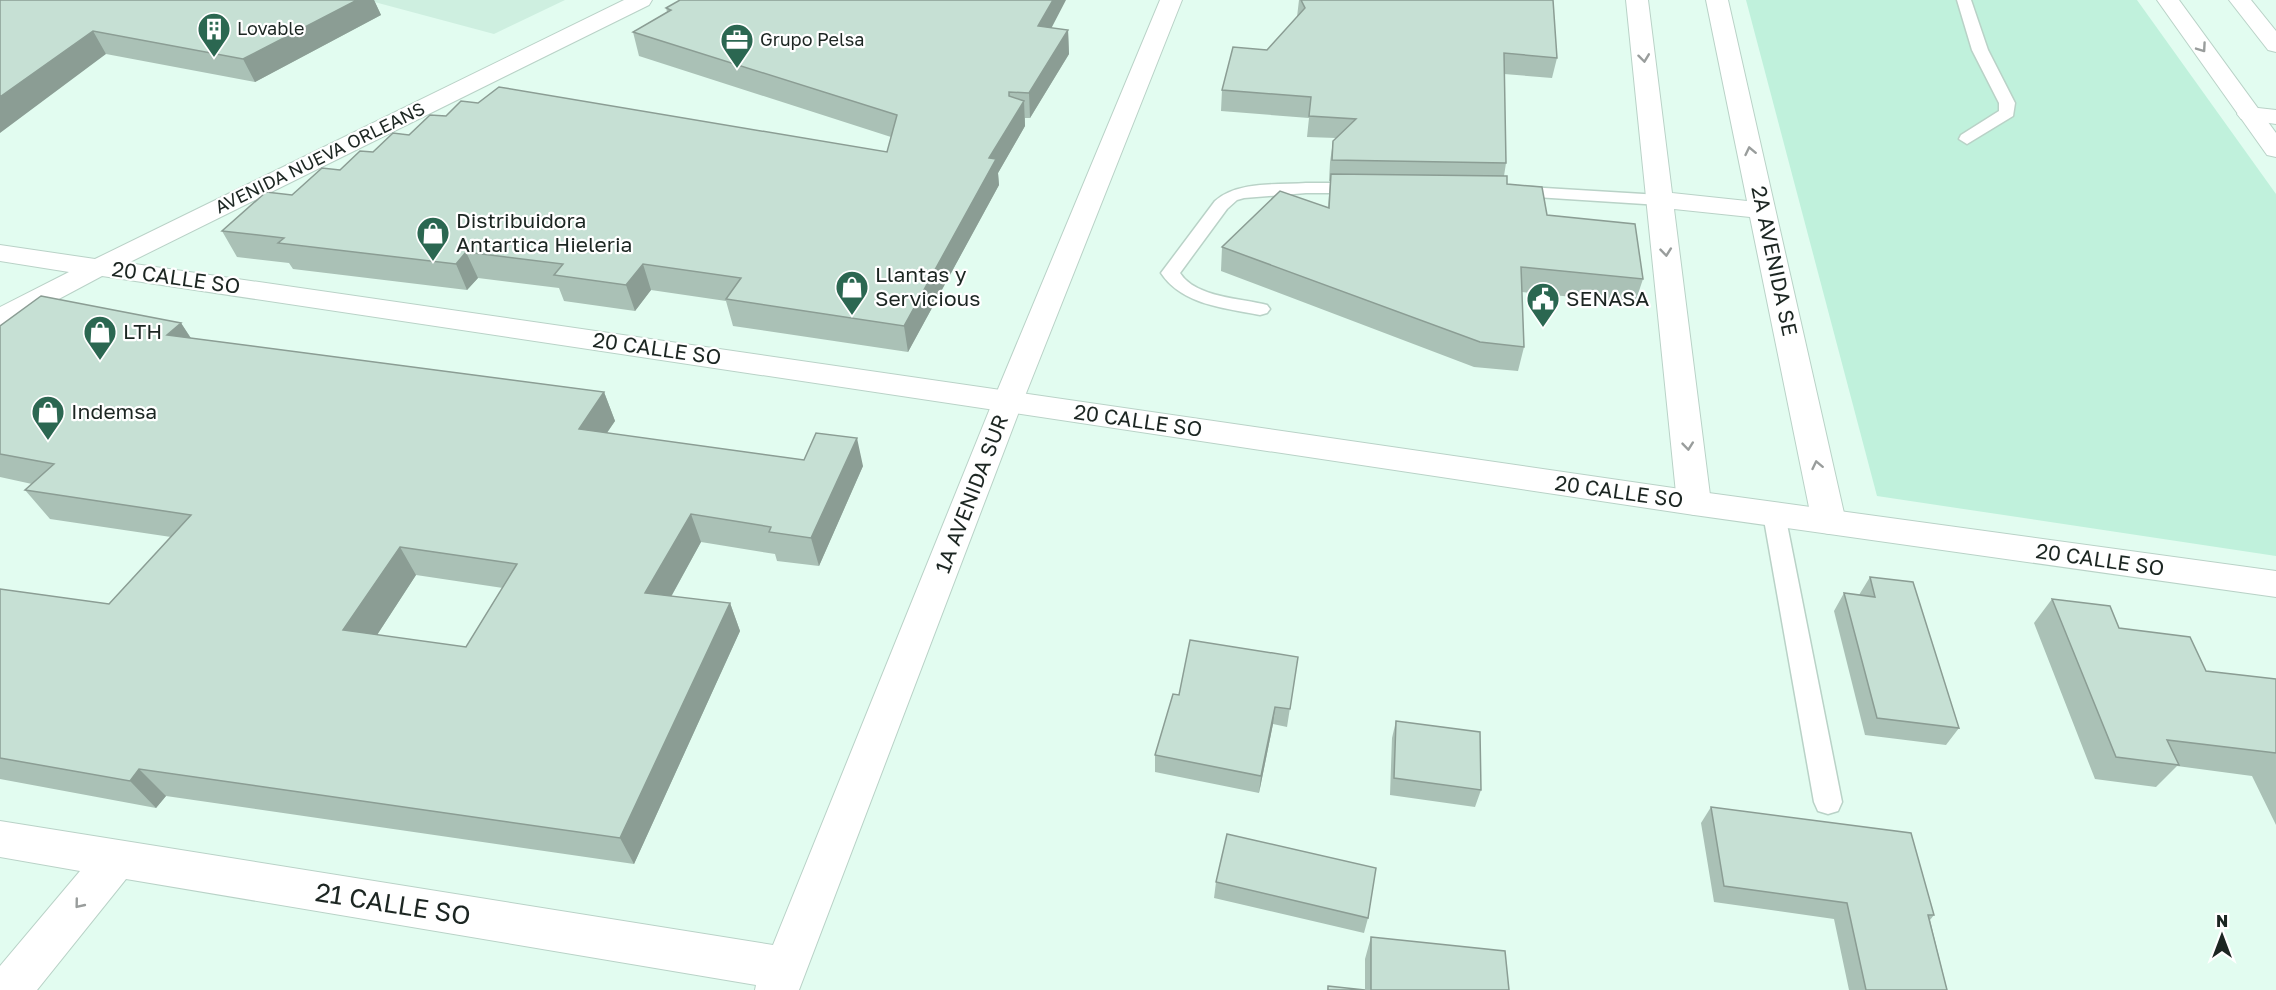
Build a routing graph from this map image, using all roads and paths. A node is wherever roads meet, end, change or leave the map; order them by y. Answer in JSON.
{"nodes":[{"id":1,"x":641,"y":0,"type":"edge"},
{"id":2,"x":1171,"y":0,"type":"edge"},
{"id":3,"x":1637,"y":0,"type":"edge"},
{"id":4,"x":1718,"y":0,"type":"edge"},
{"id":5,"x":1964,"y":0,"type":"edge"},
{"id":6,"x":2168,"y":0,"type":"edge"},
{"id":7,"x":2240,"y":0,"type":"edge"},
{"id":8,"x":2276,"y":45,"type":"edge"},
{"id":9,"x":2249,"y":114,"type":"junction"},
{"id":10,"x":2276,"y":117,"type":"edge"},
{"id":11,"x":1967,"y":139,"type":"dead end"},
{"id":12,"x":2276,"y":150,"type":"edge"},
{"id":13,"x":1375,"y":189,"type":"edge"},
{"id":14,"x":1489,"y":191,"type":"edge"},
{"id":15,"x":1660,"y":200,"type":"junction"},
{"id":16,"x":1763,"y":210,"type":"junction"},
{"id":17,"x":0,"y":253,"type":"edge"},
{"id":18,"x":99,"y":267,"type":"junction"},
{"id":19,"x":1260,"y":309,"type":"dead end"},
{"id":20,"x":0,"y":319,"type":"edge"},
{"id":21,"x":1008,"y":401,"type":"junction"},
{"id":22,"x":1694,"y":503,"type":"junction"},
{"id":23,"x":1774,"y":514,"type":"junction"},
{"id":24,"x":1829,"y":522,"type":"junction"},
{"id":25,"x":2276,"y":585,"type":"edge"},
{"id":26,"x":1828,"y":802,"type":"dead end"},
{"id":27,"x":0,"y":839,"type":"edge"},
{"id":28,"x":116,"y":859,"type":"junction"},
{"id":29,"x":782,"y":979,"type":"edge"},
{"id":30,"x":9,"y":990,"type":"edge"}],
"edges":[{"from":1,"to":18,"type":"street","name":"AVENIDA NUEVA ORLEANS"},
{"from":2,"to":21,"type":"street","name":"1A AVENIDA SUR"},
{"from":3,"to":15,"type":"street","one_way":true},
{"from":16,"to":4,"type":"street","name":"2A AVENIDA SE","one_way":true},
{"from":5,"to":11,"type":"lane"},
{"from":6,"to":9,"type":"street","one_way":true},
{"from":7,"to":8,"type":"street"},
{"from":9,"to":10,"type":"street"},
{"from":9,"to":12,"type":"street"},
{"from":13,"to":19,"type":"lane"},
{"from":14,"to":15,"type":"lane"},
{"from":15,"to":16,"type":"street"},
{"from":15,"to":22,"type":"street","one_way":true},
{"from":24,"to":16,"type":"street","name":"2A AVENIDA SE","one_way":true},
{"from":17,"to":18,"type":"street","name":"20 CALLE SO"},
{"from":18,"to":20,"type":"street","name":"AVENIDA NUEVA ORLEANS"},
{"from":18,"to":21,"type":"street","name":"20 CALLE SO"},
{"from":21,"to":22,"type":"street","name":"20 CALLE SO"},
{"from":21,"to":29,"type":"street","name":"1A AVENIDA SUR"},
{"from":22,"to":23,"type":"street","name":"20 CALLE SO"},
{"from":23,"to":24,"type":"street","name":"20 CALLE SO"},
{"from":23,"to":26,"type":"lane"},
{"from":24,"to":25,"type":"street","name":"20 CALLE SO"},
{"from":27,"to":28,"type":"street","name":"21 CALLE SO"},
{"from":28,"to":29,"type":"street","name":"21 CALLE SO"},
{"from":28,"to":30,"type":"street","one_way":true}]}
